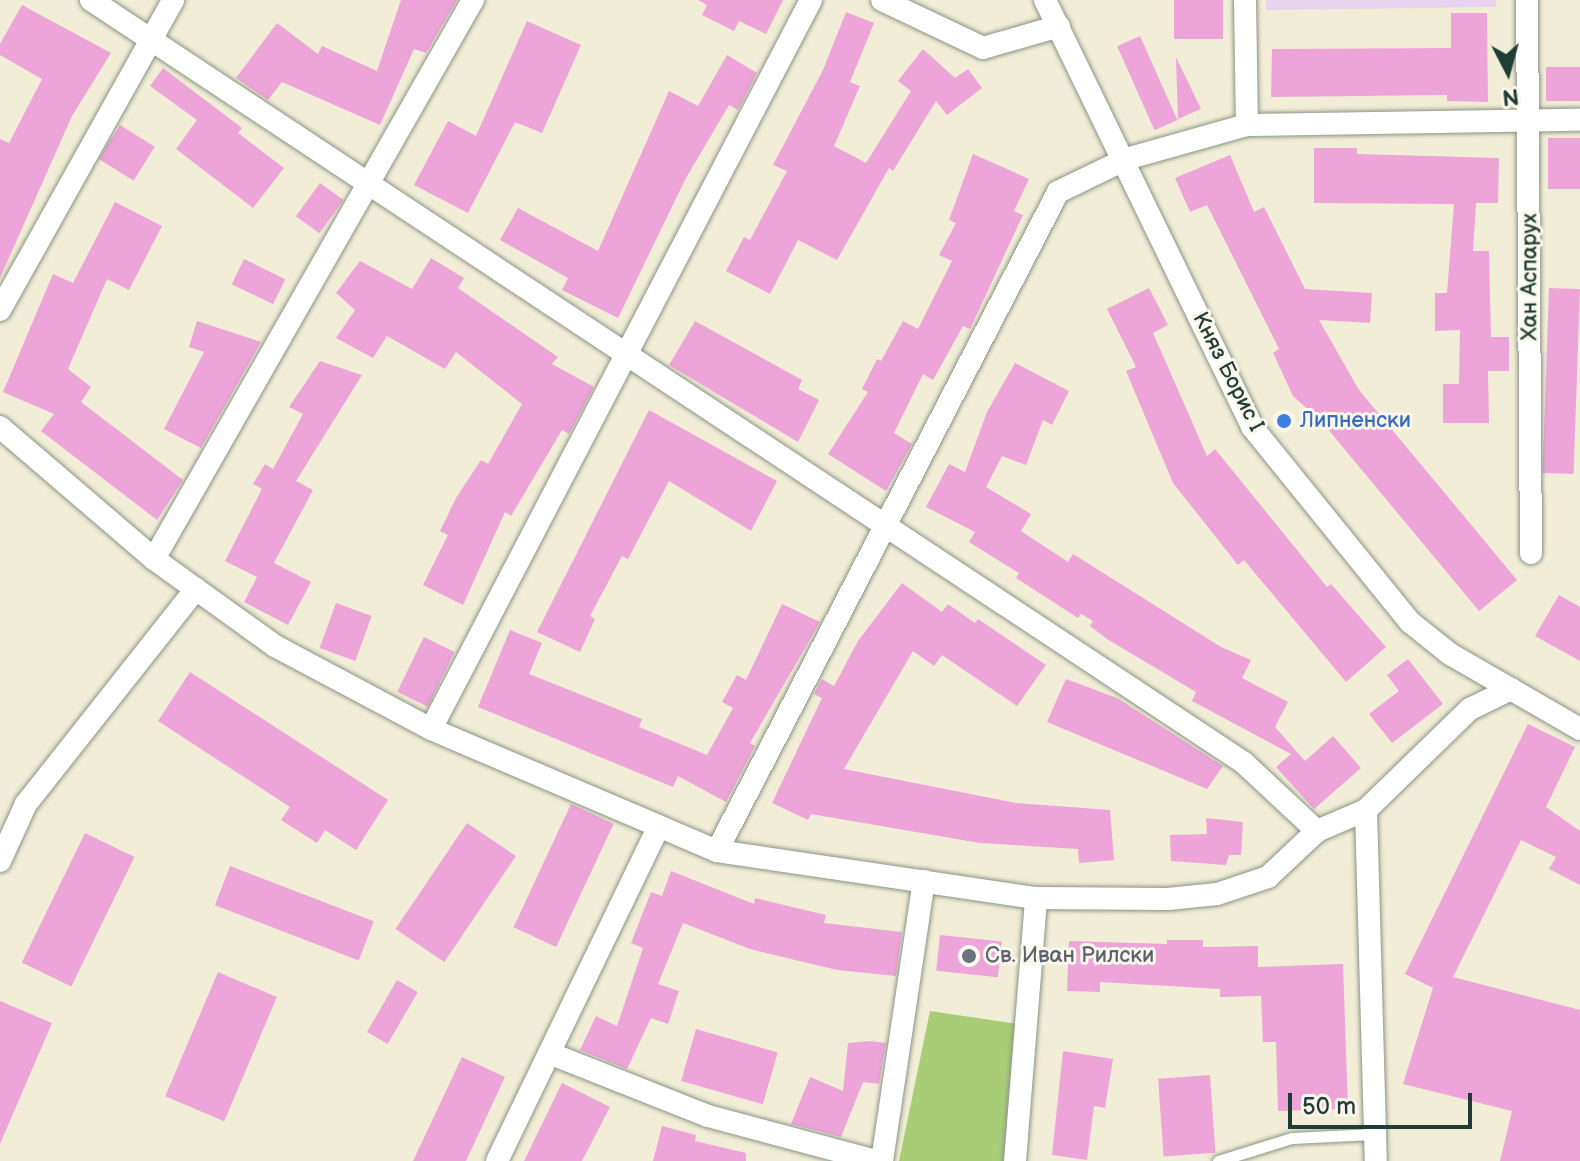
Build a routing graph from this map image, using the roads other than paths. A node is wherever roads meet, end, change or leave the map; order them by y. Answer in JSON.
{"nodes":[{"id":1,"x":91,"y":0,"type":"edge"},
{"id":2,"x":173,"y":0,"type":"edge"},
{"id":3,"x":473,"y":0,"type":"edge"},
{"id":4,"x":811,"y":0,"type":"edge"},
{"id":5,"x":882,"y":0,"type":"edge"},
{"id":6,"x":1045,"y":0,"type":"edge"},
{"id":7,"x":1245,"y":0,"type":"edge"},
{"id":8,"x":1527,"y":0,"type":"edge"},
{"id":9,"x":1059,"y":26,"type":"junction"},
{"id":10,"x":153,"y":38,"type":"junction"},
{"id":11,"x":1529,"y":120,"type":"junction"},
{"id":12,"x":1580,"y":120,"type":"edge"},
{"id":13,"x":1247,"y":125,"type":"junction"},
{"id":14,"x":1126,"y":159,"type":"junction"},
{"id":15,"x":370,"y":187,"type":"junction"},
{"id":16,"x":0,"y":310,"type":"edge"},
{"id":17,"x":627,"y":356,"type":"junction"},
{"id":18,"x":0,"y":427,"type":"edge"},
{"id":19,"x":881,"y":527,"type":"junction"},
{"id":20,"x":1531,"y":553,"type":"dead end"},
{"id":21,"x":154,"y":559,"type":"junction"},
{"id":22,"x":196,"y":589,"type":"junction"},
{"id":23,"x":1511,"y":689,"type":"junction"},
{"id":24,"x":431,"y":729,"type":"junction"},
{"id":25,"x":1580,"y":729,"type":"edge"},
{"id":26,"x":1366,"y":810,"type":"junction"},
{"id":27,"x":658,"y":828,"type":"junction"},
{"id":28,"x":1317,"y":831,"type":"junction"},
{"id":29,"x":717,"y":851,"type":"junction"},
{"id":30,"x":0,"y":861,"type":"edge"},
{"id":31,"x":924,"y":881,"type":"junction"},
{"id":32,"x":1036,"y":898,"type":"junction"},
{"id":33,"x":549,"y":1053,"type":"junction"},
{"id":34,"x":1373,"y":1134,"type":"junction"},
{"id":35,"x":497,"y":1161,"type":"edge"},
{"id":36,"x":876,"y":1161,"type":"edge"},
{"id":37,"x":882,"y":1161,"type":"edge"},
{"id":38,"x":1015,"y":1161,"type":"edge"},
{"id":39,"x":1218,"y":1161,"type":"edge"},
{"id":40,"x":1376,"y":1161,"type":"edge"}],
"edges":[{"from":1,"to":10,"type":"street"},
{"from":2,"to":10,"type":"street"},
{"from":3,"to":15,"type":"street"},
{"from":4,"to":17,"type":"street"},
{"from":5,"to":9,"type":"street"},
{"from":6,"to":9,"type":"street","name":"Княз Борис I"},
{"from":7,"to":13,"type":"street"},
{"from":8,"to":11,"type":"street","name":"Хан Аспарух"},
{"from":9,"to":14,"type":"street","name":"Княз Борис I"},
{"from":10,"to":15,"type":"street"},
{"from":10,"to":16,"type":"street"},
{"from":11,"to":12,"type":"street"},
{"from":11,"to":13,"type":"street"},
{"from":11,"to":20,"type":"street","name":"Хан Аспарух"},
{"from":13,"to":14,"type":"street"},
{"from":14,"to":19,"type":"street"},
{"from":14,"to":23,"type":"street","name":"Княз Борис I"},
{"from":15,"to":17,"type":"street"},
{"from":15,"to":21,"type":"street"},
{"from":17,"to":19,"type":"street"},
{"from":17,"to":24,"type":"street"},
{"from":18,"to":21,"type":"street"},
{"from":19,"to":28,"type":"street"},
{"from":19,"to":29,"type":"street"},
{"from":21,"to":22,"type":"street"},
{"from":22,"to":24,"type":"street"},
{"from":22,"to":30,"type":"street"},
{"from":23,"to":25,"type":"street","name":"Княз Борис I"},
{"from":23,"to":26,"type":"street"},
{"from":24,"to":27,"type":"street"},
{"from":26,"to":28,"type":"street"},
{"from":26,"to":34,"type":"street"},
{"from":27,"to":29,"type":"street"},
{"from":27,"to":33,"type":"street"},
{"from":28,"to":32,"type":"street"},
{"from":29,"to":31,"type":"street"},
{"from":31,"to":32,"type":"street"},
{"from":31,"to":37,"type":"street"},
{"from":32,"to":38,"type":"street"},
{"from":33,"to":35,"type":"street"},
{"from":33,"to":36,"type":"street"},
{"from":34,"to":39,"type":"lane"},
{"from":34,"to":40,"type":"street"}]}
